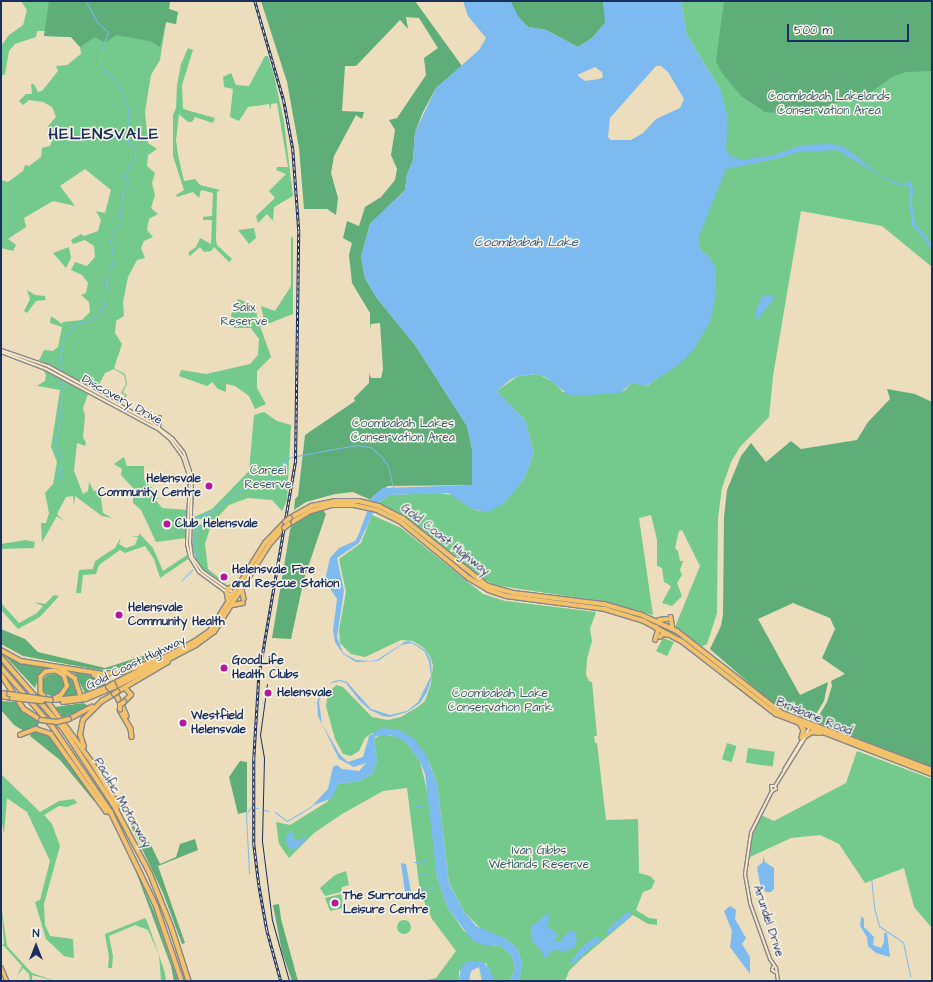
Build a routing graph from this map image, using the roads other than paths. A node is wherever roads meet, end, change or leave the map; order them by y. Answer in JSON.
{"nodes":[{"id":1,"x":1,"y":351,"type":"edge"},
{"id":2,"x":160,"y":417,"type":"dead end"},
{"id":3,"x":160,"y":428,"type":"junction"},
{"id":4,"x":316,"y":507,"type":"junction"},
{"id":5,"x":287,"y":523,"type":"junction"},
{"id":6,"x":240,"y":585,"type":"junction"},
{"id":7,"x":227,"y":590,"type":"junction"},
{"id":8,"x":242,"y":590,"type":"junction"},
{"id":9,"x":236,"y":596,"type":"junction"},
{"id":10,"x":231,"y":604,"type":"junction"},
{"id":11,"x":592,"y":604,"type":"junction"},
{"id":12,"x":629,"y":610,"type":"junction"},
{"id":13,"x":665,"y":625,"type":"joint"},
{"id":14,"x":655,"y":626,"type":"junction"},
{"id":15,"x":662,"y":630,"type":"joint"},
{"id":16,"x":674,"y":630,"type":"junction"},
{"id":17,"x":660,"y":637,"type":"dead end"},
{"id":18,"x":655,"y":640,"type":"dead end"},
{"id":19,"x":691,"y":648,"type":"junction"},
{"id":20,"x":1,"y":650,"type":"edge"},
{"id":21,"x":172,"y":654,"type":"junction"},
{"id":22,"x":177,"y":655,"type":"junction"},
{"id":23,"x":1,"y":657,"type":"edge"},
{"id":24,"x":1,"y":667,"type":"edge"},
{"id":25,"x":58,"y":667,"type":"junction"},
{"id":26,"x":86,"y":671,"type":"junction"},
{"id":27,"x":1,"y":674,"type":"edge"},
{"id":28,"x":124,"y":688,"type":"junction"},
{"id":29,"x":113,"y":689,"type":"junction"},
{"id":30,"x":2,"y":696,"type":"edge"},
{"id":31,"x":82,"y":698,"type":"junction"},
{"id":32,"x":103,"y":700,"type":"junction"},
{"id":33,"x":52,"y":701,"type":"junction"},
{"id":34,"x":121,"y":705,"type":"junction"},
{"id":35,"x":127,"y":716,"type":"dead end"},
{"id":36,"x":797,"y":722,"type":"junction"},
{"id":37,"x":811,"y":727,"type":"junction"},
{"id":38,"x":31,"y":730,"type":"junction"},
{"id":39,"x":827,"y":734,"type":"junction"},
{"id":40,"x":20,"y":735,"type":"dead end"},
{"id":41,"x":806,"y":736,"type":"junction"},
{"id":42,"x":28,"y":737,"type":"dead end"},
{"id":43,"x":132,"y":737,"type":"dead end"},
{"id":44,"x":802,"y":741,"type":"junction"},
{"id":45,"x":863,"y":746,"type":"junction"},
{"id":46,"x":86,"y":752,"type":"junction"},
{"id":47,"x":924,"y":769,"type":"junction"},
{"id":48,"x":932,"y":770,"type":"edge"},
{"id":49,"x":932,"y":774,"type":"edge"},
{"id":50,"x":108,"y":792,"type":"junction"},
{"id":51,"x":99,"y":797,"type":"junction"},
{"id":52,"x":1,"y":967,"type":"edge"},
{"id":53,"x":7,"y":981,"type":"edge"},
{"id":54,"x":182,"y":981,"type":"edge"},
{"id":55,"x":189,"y":981,"type":"edge"},
{"id":56,"x":778,"y":981,"type":"edge"}],
"edges":[{"from":1,"to":3,"type":"main road","name":"Discovery Drive"},
{"from":1,"to":7,"type":"main road","name":"Discovery Drive"},
{"from":2,"to":3,"type":"main road"},
{"from":3,"to":7,"type":"main road","name":"Discovery Drive"},
{"from":4,"to":5,"type":"highway","name":"Gold Coast Highway"},
{"from":4,"to":5,"type":"highway","name":"Gold Coast Highway","bridge":true},
{"from":4,"to":11,"type":"highway","name":"Gold Coast Highway"},
{"from":5,"to":6,"type":"highway","name":"Gold Coast Highway"},
{"from":5,"to":8,"type":"highway","name":"Gold Coast Highway","bridge":true},
{"from":6,"to":7,"type":"highway"},
{"from":6,"to":9,"type":"highway","name":"Gold Coast Highway"},
{"from":7,"to":9,"type":"main road","name":"Discovery Drive"},
{"from":7,"to":10,"type":"highway"},
{"from":8,"to":9,"type":"highway","name":"Gold Coast Highway"},
{"from":8,"to":10,"type":"highway"},
{"from":9,"to":10,"type":"highway","name":"Gold Coast Highway"},
{"from":10,"to":21,"type":"highway","name":"Gold Coast Highway"},
{"from":10,"to":22,"type":"highway","name":"Gold Coast Highway"},
{"from":11,"to":12,"type":"highway","name":"Gold Coast Highway"},
{"from":11,"to":14,"type":"highway","name":"Gold Coast Highway"},
{"from":12,"to":13,"type":"highway","name":"Gold Coast Highway"},
{"from":12,"to":16,"type":"highway"},
{"from":13,"to":16,"type":"highway","name":"Brisbane Road"},
{"from":14,"to":15,"type":"highway","name":"Gold Coast Highway"},
{"from":14,"to":18,"type":"highway"},
{"from":15,"to":19,"type":"highway","name":"Brisbane Road"},
{"from":16,"to":37,"type":"highway","name":"Brisbane Road"},
{"from":17,"to":19,"type":"highway"},
{"from":19,"to":36,"type":"highway","name":"Brisbane Road"},
{"from":20,"to":25,"type":"highway"},
{"from":21,"to":26,"type":"highway"},
{"from":21,"to":29,"type":"highway","name":"Gold Coast Highway"},
{"from":22,"to":28,"type":"highway"},
{"from":22,"to":29,"type":"highway","name":"Gold Coast Highway"},
{"from":23,"to":50,"type":"highway","name":"Pacific Motorway"},
{"from":24,"to":51,"type":"highway","name":"Pacific Motorway"},
{"from":25,"to":26,"type":"highway"},
{"from":25,"to":31,"type":"highway"},
{"from":26,"to":29,"type":"highway"},
{"from":27,"to":32,"type":"highway","bridge":true},
{"from":28,"to":29,"type":"highway"},
{"from":28,"to":34,"type":"highway"},
{"from":29,"to":31,"type":"highway","name":"Gold Coast Highway"},
{"from":29,"to":32,"type":"highway"},
{"from":29,"to":34,"type":"highway"},
{"from":30,"to":33,"type":"highway","name":"Gold Coast Highway","bridge":true},
{"from":31,"to":33,"type":"highway","name":"Gold Coast Highway"},
{"from":32,"to":46,"type":"highway"},
{"from":33,"to":46,"type":"highway"},
{"from":34,"to":35,"type":"highway"},
{"from":34,"to":43,"type":"highway"},
{"from":36,"to":37,"type":"highway","name":"Brisbane Road"},
{"from":36,"to":44,"type":"highway"},
{"from":37,"to":39,"type":"highway","name":"Brisbane Road"},
{"from":37,"to":41,"type":"main road"},
{"from":37,"to":44,"type":"main road"},
{"from":37,"to":45,"type":"highway","name":"Brisbane Road"},
{"from":38,"to":40,"type":"highway"},
{"from":38,"to":42,"type":"highway"},
{"from":38,"to":51,"type":"highway"},
{"from":39,"to":41,"type":"highway"},
{"from":39,"to":45,"type":"highway","name":"Brisbane Road"},
{"from":41,"to":44,"type":"main road"},
{"from":44,"to":56,"type":"main road","name":"Arundel Drive"},
{"from":45,"to":47,"type":"highway","name":"Brisbane Road"},
{"from":46,"to":50,"type":"highway"},
{"from":47,"to":48,"type":"highway","name":"Brisbane Road"},
{"from":47,"to":49,"type":"highway","name":"Brisbane Road"},
{"from":50,"to":55,"type":"highway","name":"Pacific Motorway"},
{"from":51,"to":54,"type":"highway","name":"Pacific Motorway"},
{"from":52,"to":53,"type":"main road"}]}
